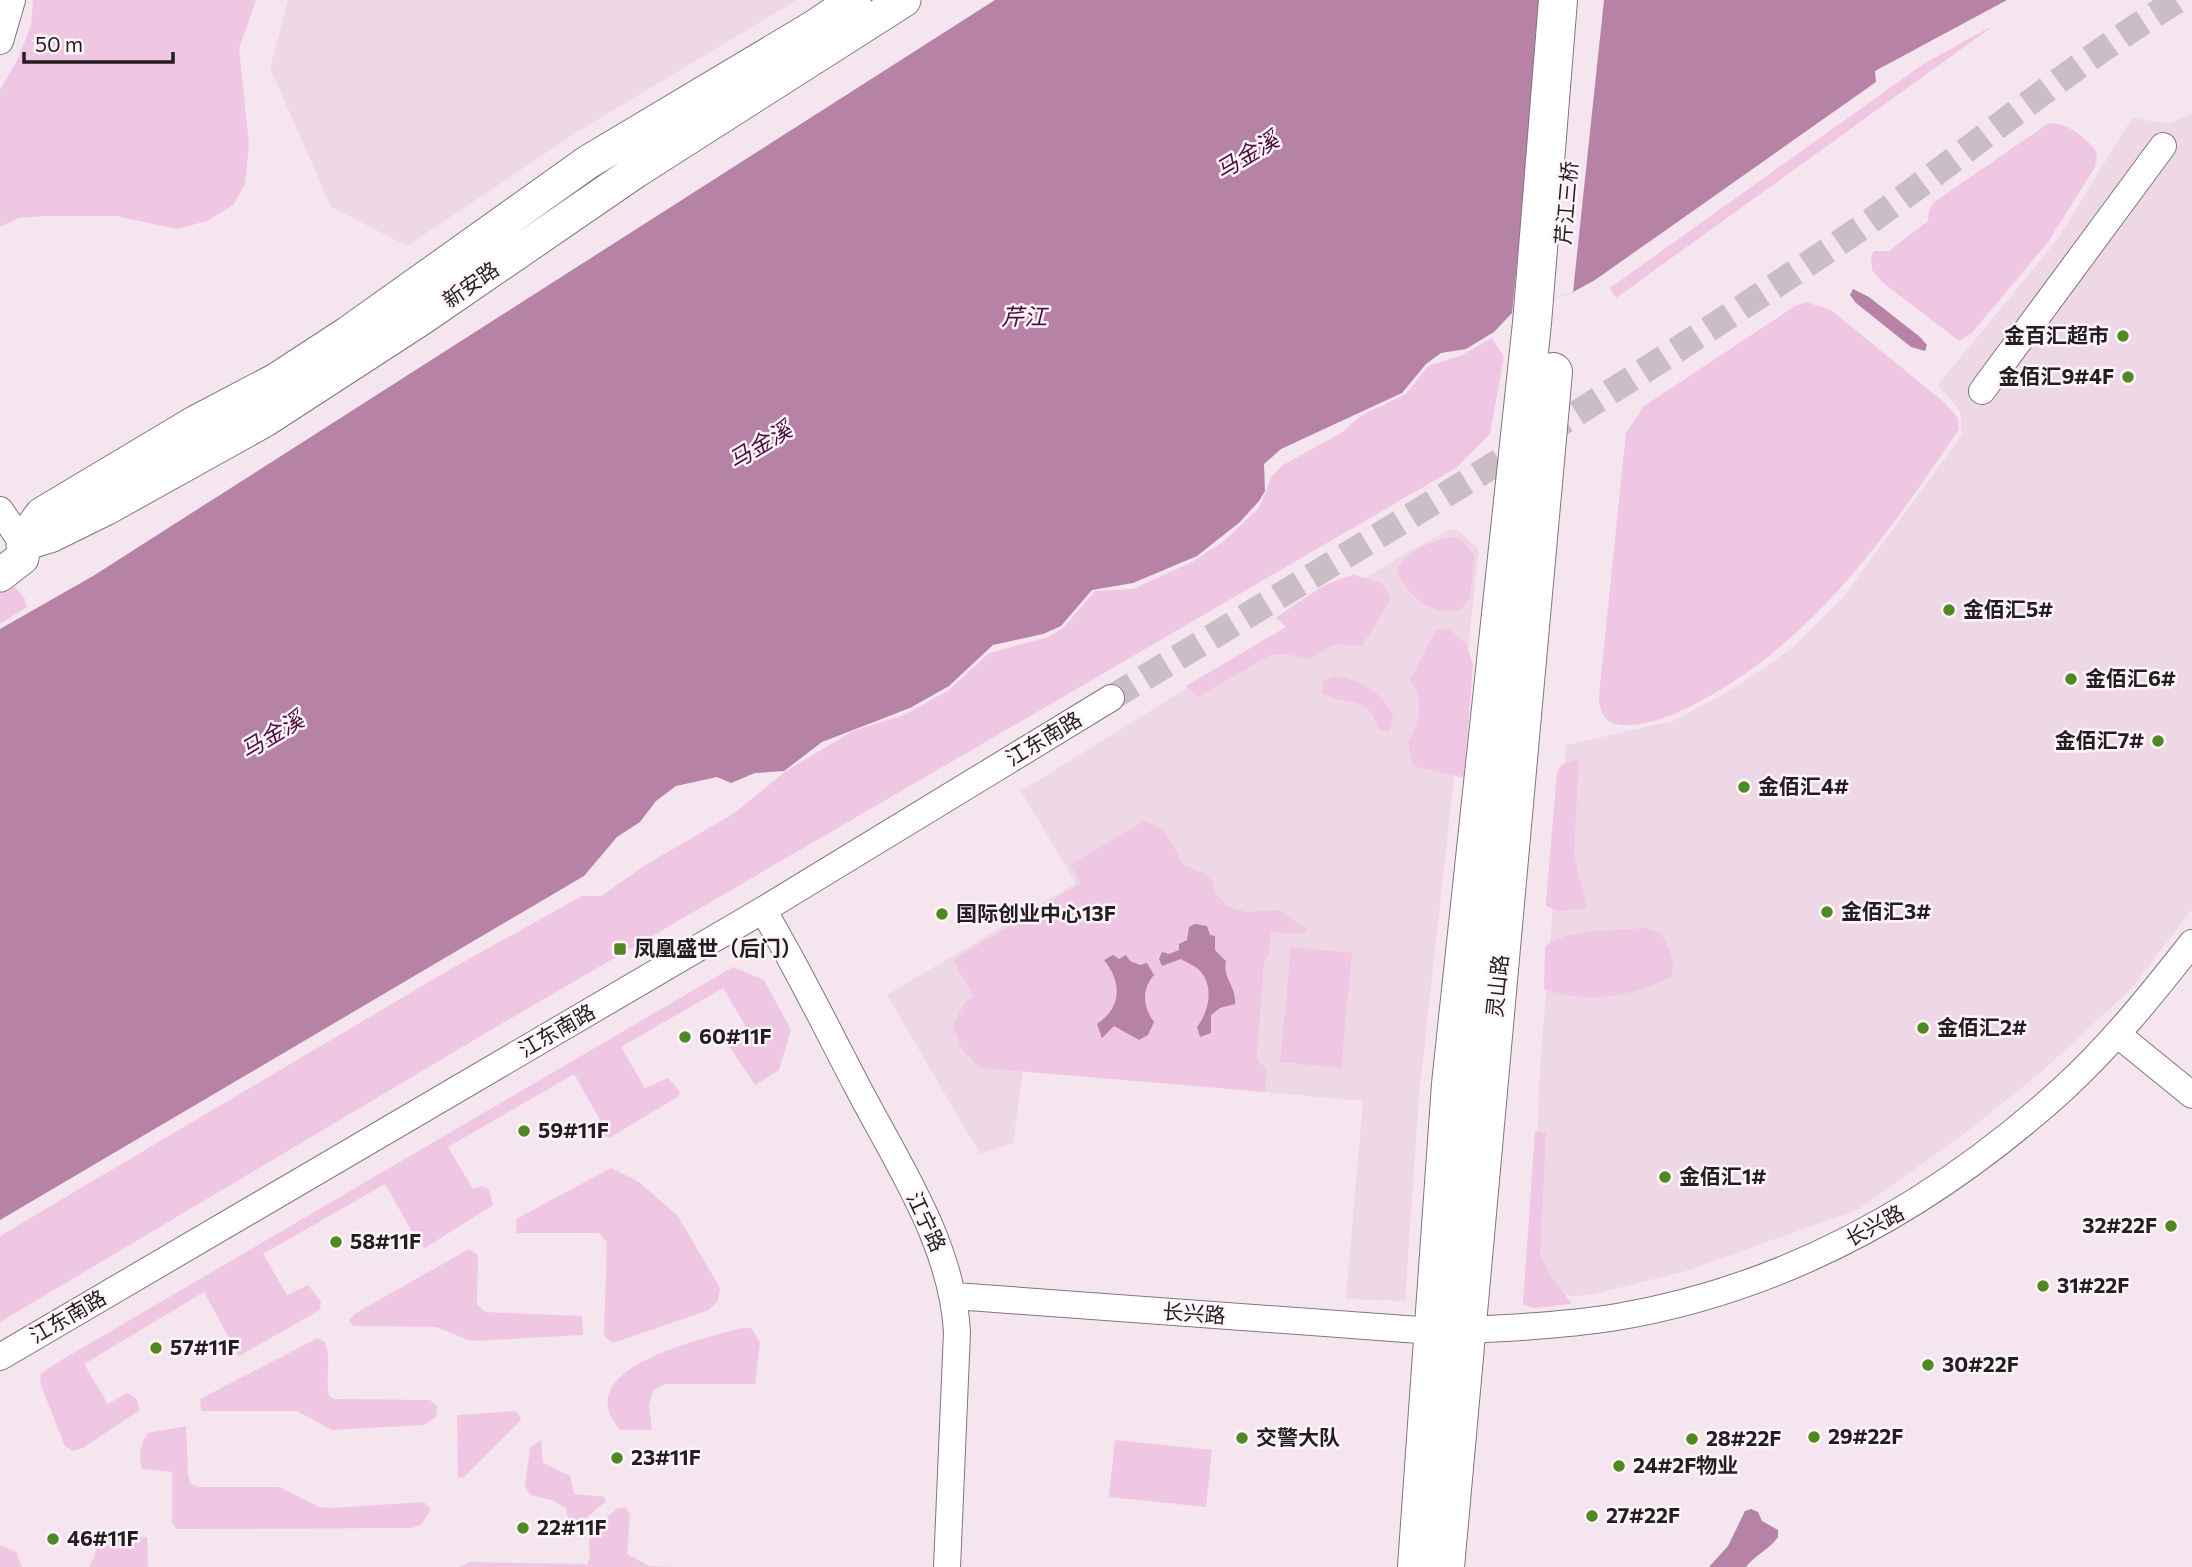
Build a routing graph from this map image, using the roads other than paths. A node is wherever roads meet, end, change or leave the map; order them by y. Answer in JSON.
{"nodes":[{"id":1,"x":12,"y":0,"type":"edge"},
{"id":2,"x":854,"y":0,"type":"edge"},
{"id":3,"x":904,"y":0,"type":"edge"},
{"id":4,"x":1558,"y":0,"type":"edge"},
{"id":5,"x":1584,"y":0,"type":"edge"},
{"id":6,"x":0,"y":41,"type":"edge"},
{"id":7,"x":2163,"y":146,"type":"dead end"},
{"id":8,"x":1982,"y":391,"type":"dead end"},
{"id":9,"x":1535,"y":415,"type":"junction"},
{"id":10,"x":0,"y":510,"type":"edge"},
{"id":11,"x":23,"y":544,"type":"junction"},
{"id":12,"x":0,"y":575,"type":"edge"},
{"id":13,"x":1111,"y":698,"type":"tunnel mouth"},
{"id":14,"x":763,"y":910,"type":"junction"},
{"id":15,"x":2192,"y":943,"type":"edge"},
{"id":16,"x":2117,"y":1034,"type":"junction"},
{"id":17,"x":2192,"y":1095,"type":"edge"},
{"id":18,"x":955,"y":1296,"type":"junction"},
{"id":19,"x":1449,"y":1331,"type":"junction"},
{"id":20,"x":0,"y":1357,"type":"edge"},
{"id":21,"x":947,"y":1567,"type":"edge"},
{"id":22,"x":1417,"y":1567,"type":"edge"},
{"id":23,"x":1445,"y":1567,"type":"edge"}],
"edges":[{"from":1,"to":6,"type":"street"},
{"from":2,"to":11,"type":"main road","name":"新安路"},
{"from":3,"to":11,"type":"main road","name":"新安路"},
{"from":4,"to":9,"type":"highway"},
{"from":5,"to":9,"type":"highway","name":"芹江三桥"},
{"from":7,"to":8,"type":"street"},
{"from":9,"to":19,"type":"highway","name":"灵山路"},
{"from":10,"to":11,"type":"street"},
{"from":11,"to":12,"type":"main road","name":"新安路"},
{"from":13,"to":14,"type":"street","name":"江东南路"},
{"from":14,"to":18,"type":"street","name":"江宁路"},
{"from":14,"to":20,"type":"street","name":"江东南路"},
{"from":15,"to":16,"type":"street","name":"长兴路"},
{"from":16,"to":17,"type":"street"},
{"from":16,"to":19,"type":"street","name":"长兴路"},
{"from":18,"to":19,"type":"street","name":"长兴路"},
{"from":18,"to":21,"type":"street","name":"江宁路"},
{"from":19,"to":22,"type":"highway","name":"灵山路"},
{"from":19,"to":23,"type":"highway","name":"灵山路"}]}
